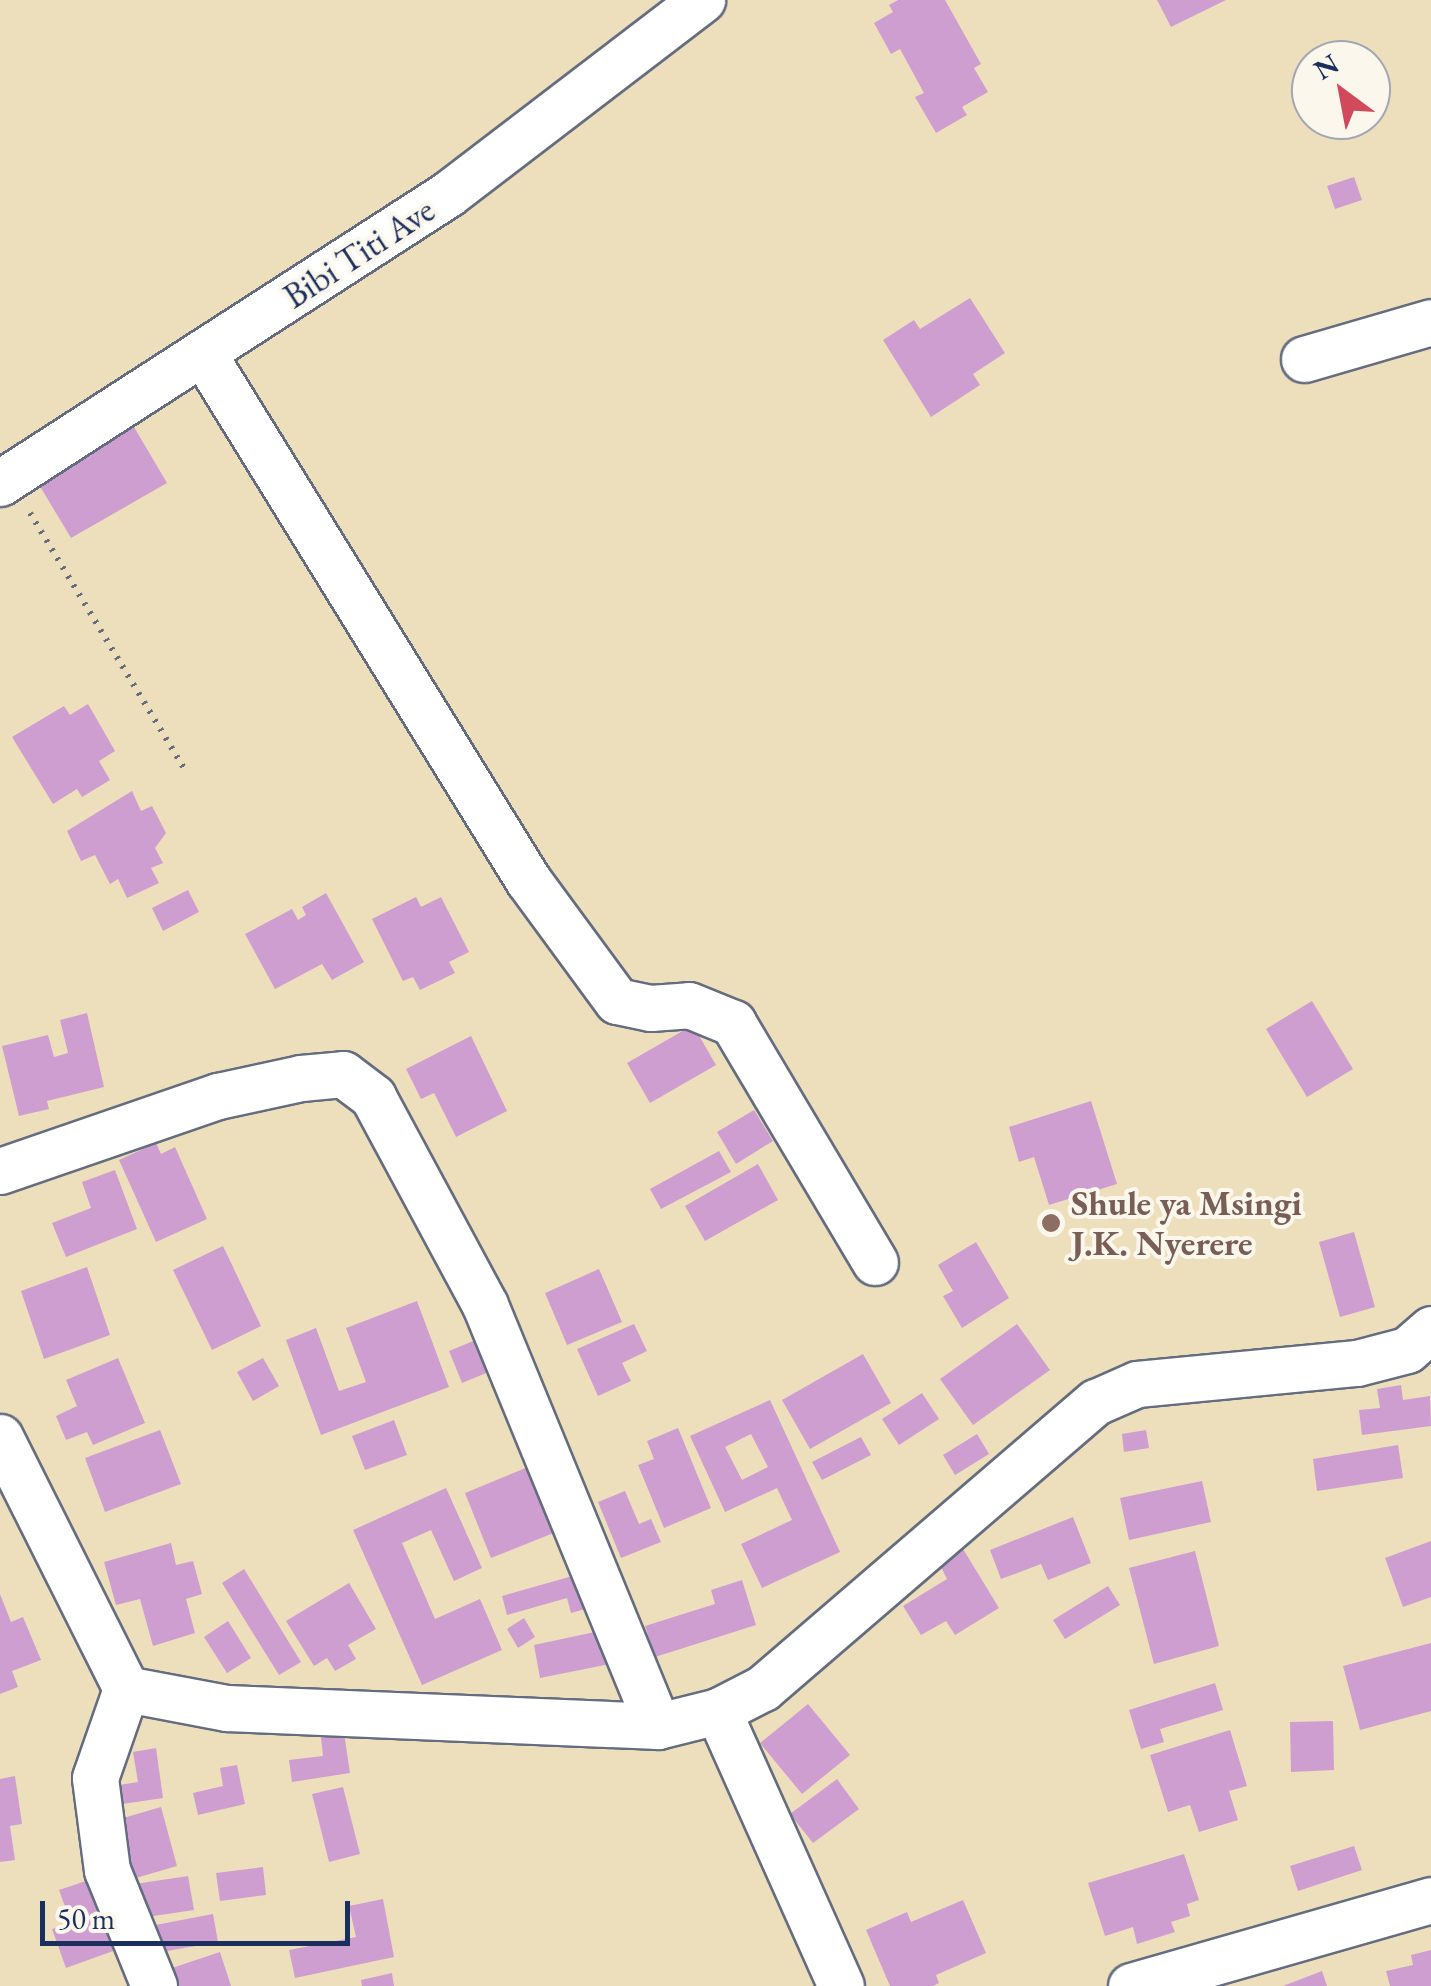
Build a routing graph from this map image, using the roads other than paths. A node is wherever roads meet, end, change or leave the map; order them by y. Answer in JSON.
{"nodes":[{"id":1,"x":702,"y":0,"type":"edge"},
{"id":2,"x":1431,"y":322,"type":"edge"},
{"id":3,"x":204,"y":355,"type":"junction"},
{"id":4,"x":1304,"y":359,"type":"dead end"},
{"id":5,"x":4,"y":480,"type":"edge"},
{"id":6,"x":0,"y":1171,"type":"edge"},
{"id":7,"x":875,"y":1262,"type":"dead end"},
{"id":8,"x":1431,"y":1329,"type":"edge"},
{"id":9,"x":0,"y":1437,"type":"edge"},
{"id":10,"x":126,"y":1689,"type":"junction"},
{"id":11,"x":718,"y":1711,"type":"junction"},
{"id":12,"x":658,"y":1726,"type":"junction"},
{"id":13,"x":1431,"y":1900,"type":"edge"},
{"id":14,"x":154,"y":1986,"type":"edge"},
{"id":15,"x":841,"y":1986,"type":"edge"},
{"id":16,"x":1131,"y":1986,"type":"edge"}],
"edges":[{"from":1,"to":3,"type":"street","name":"Bibi Titi Ave"},
{"from":2,"to":4,"type":"street"},
{"from":3,"to":5,"type":"street","name":"Bibi Titi Ave"},
{"from":3,"to":7,"type":"street"},
{"from":6,"to":12,"type":"street"},
{"from":8,"to":11,"type":"street"},
{"from":9,"to":10,"type":"street"},
{"from":10,"to":12,"type":"street"},
{"from":10,"to":14,"type":"street"},
{"from":11,"to":12,"type":"street"},
{"from":11,"to":15,"type":"street"},
{"from":13,"to":16,"type":"street"}]}
